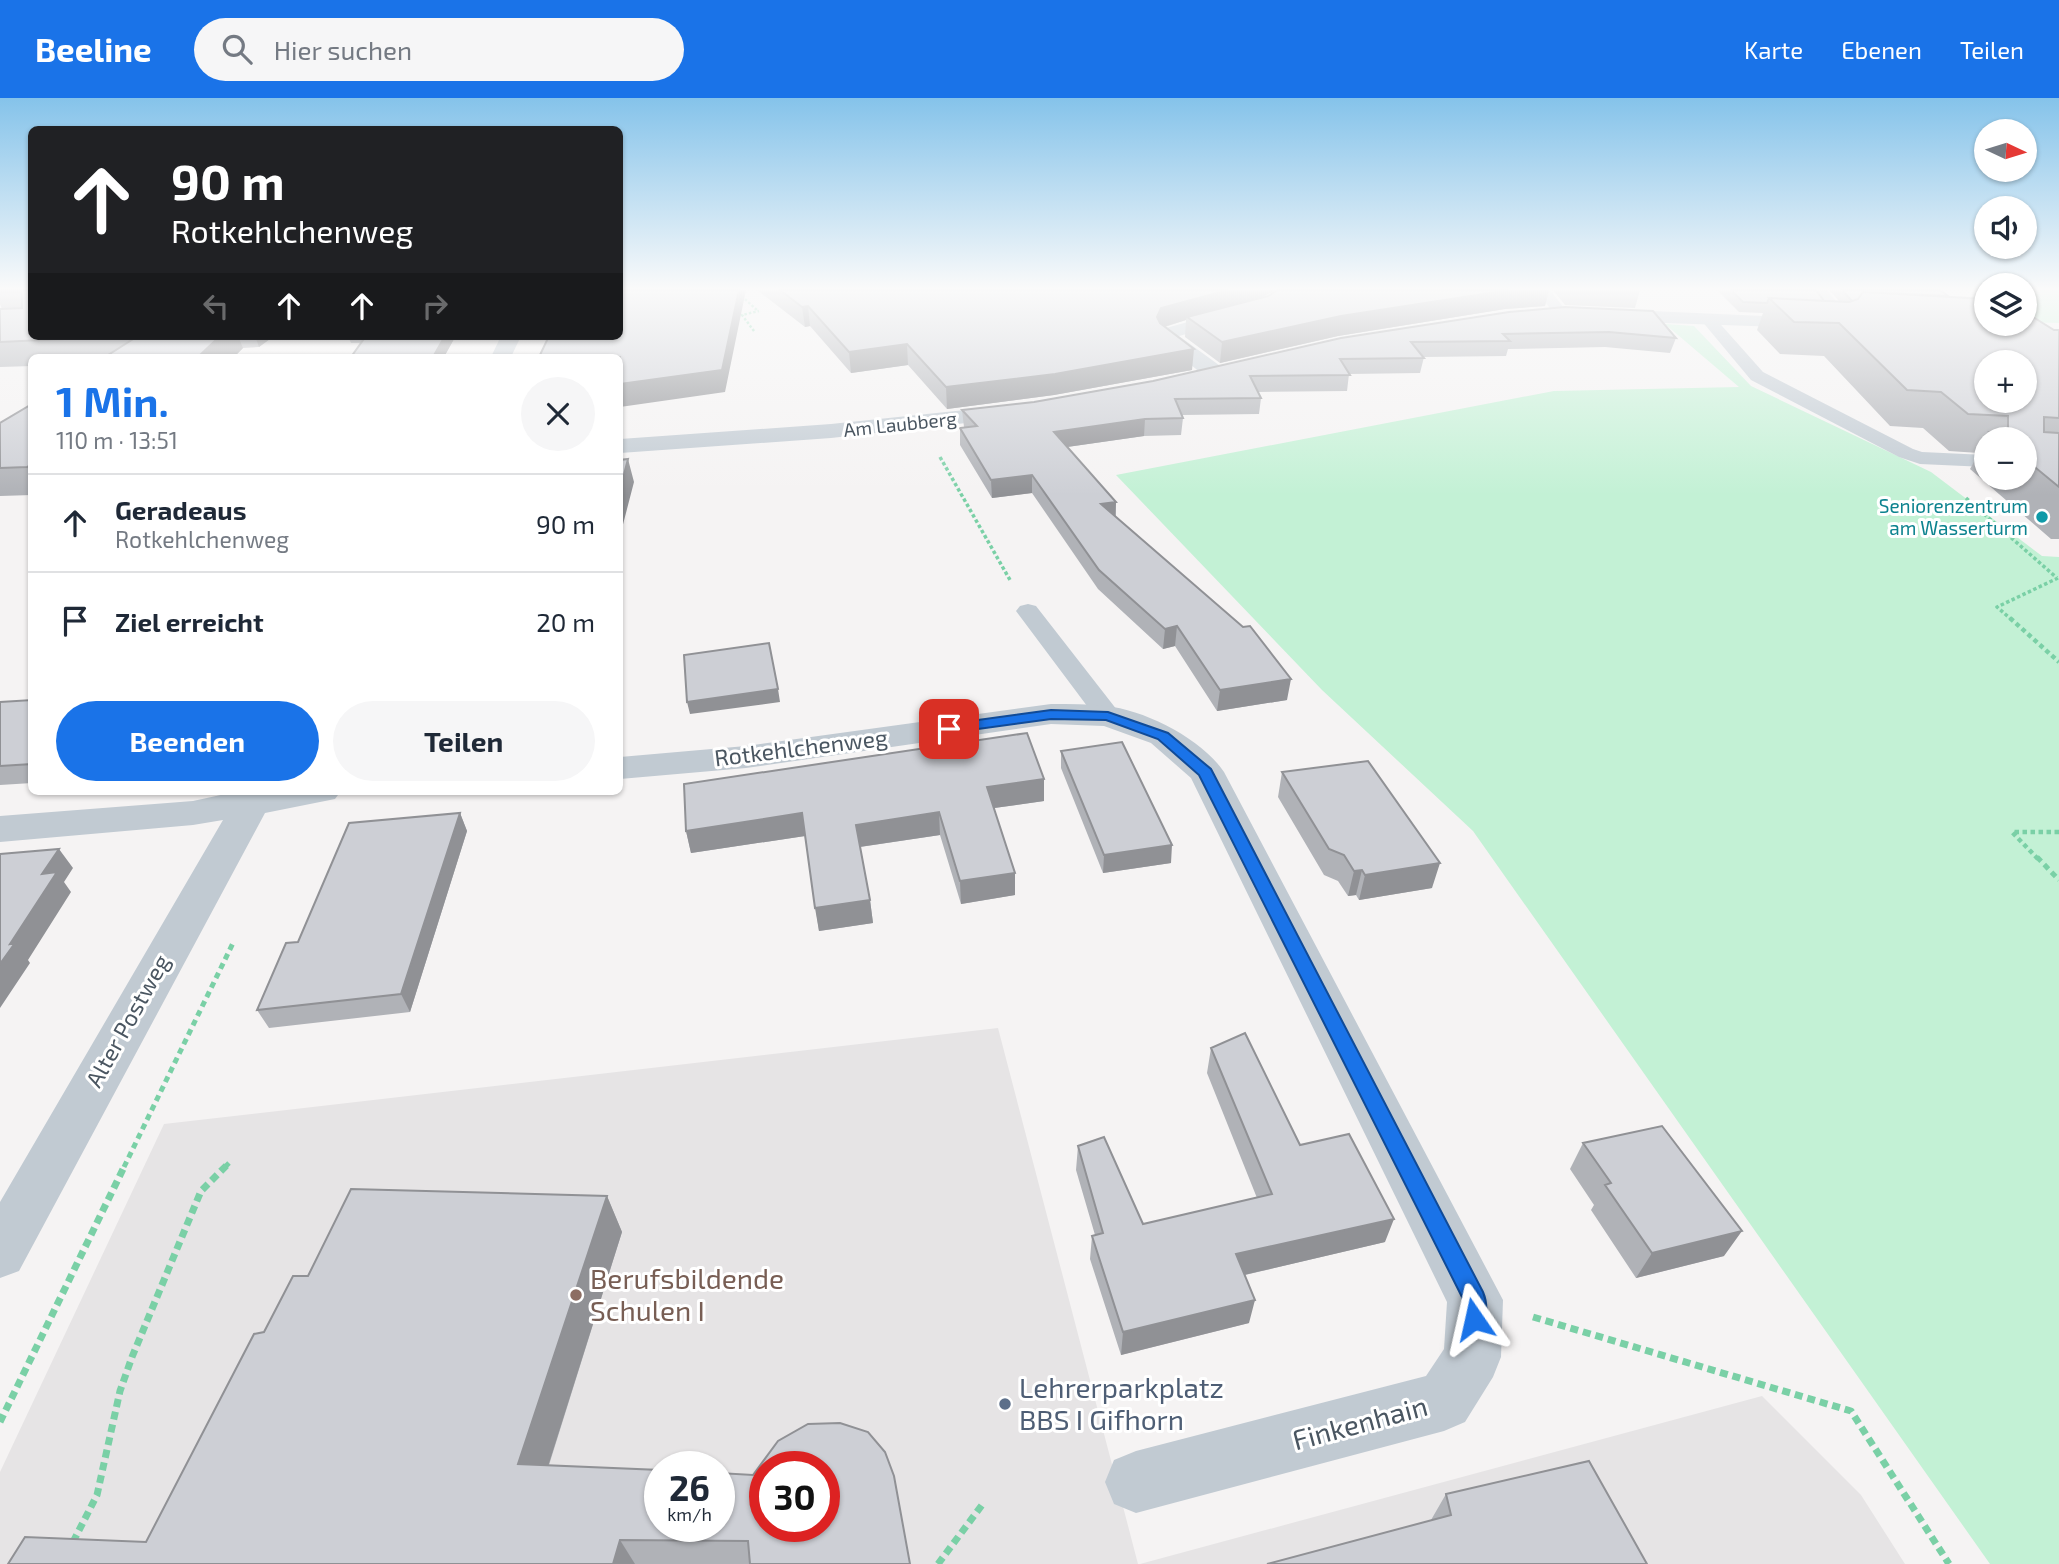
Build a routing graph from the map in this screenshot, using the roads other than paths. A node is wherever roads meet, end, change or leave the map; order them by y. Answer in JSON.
{"nodes":[{"id":1,"x":1195,"y":358,"type":"edge"},
{"id":2,"x":1742,"y":358,"type":"edge"},
{"id":3,"x":1241,"y":366,"type":"edge"},
{"id":4,"x":1214,"y":373,"type":"junction"},
{"id":5,"x":1189,"y":379,"type":"edge"},
{"id":6,"x":1034,"y":410,"type":"edge"},
{"id":7,"x":623,"y":446,"type":"edge"},
{"id":8,"x":1974,"y":460,"type":"edge"},
{"id":9,"x":1028,"y":611,"type":"road end"},
{"id":10,"x":1108,"y":716,"type":"junction"},
{"id":11,"x":623,"y":768,"type":"edge"},
{"id":12,"x":277,"y":795,"type":"edge"},
{"id":13,"x":255,"y":797,"type":"edge"},
{"id":14,"x":0,"y":829,"type":"edge"},
{"id":15,"x":0,"y":1253,"type":"edge"},
{"id":16,"x":1136,"y":1482,"type":"dead end"}],
"edges":[{"from":1,"to":4,"type":"street"},
{"from":2,"to":8,"type":"lane"},
{"from":3,"to":4,"type":"street"},
{"from":4,"to":5,"type":"street"},
{"from":6,"to":7,"type":"street","name":"Am Laubberg"},
{"from":9,"to":10,"type":"lane"},
{"from":10,"to":11,"type":"street","name":"Rotkehlchenweg"},
{"from":10,"to":16,"type":"street","name":"Finkenhain"},
{"from":12,"to":13,"type":"street"},
{"from":13,"to":14,"type":"street"},
{"from":13,"to":15,"type":"street","name":"Alter Postweg"}]}
